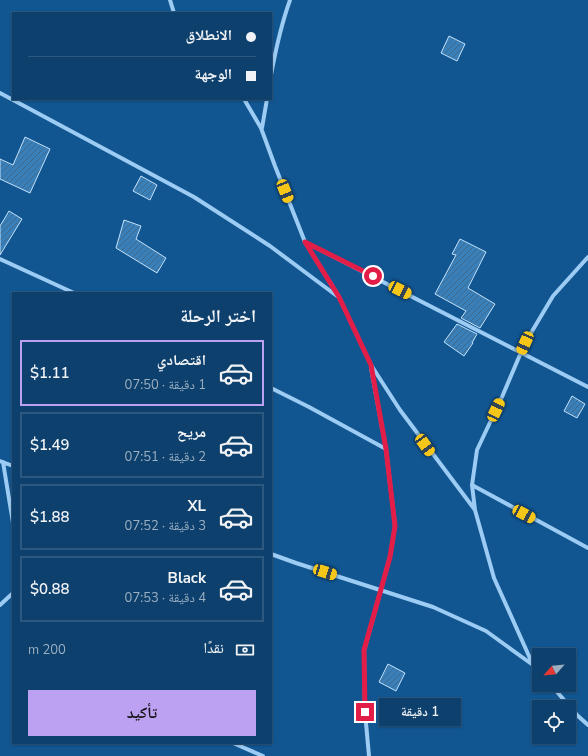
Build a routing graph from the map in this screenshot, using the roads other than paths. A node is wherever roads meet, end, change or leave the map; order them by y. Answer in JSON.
{"nodes":[{"id":1,"x":170,"y":0,"type":"edge"},
{"id":2,"x":290,"y":0,"type":"edge"},
{"id":3,"x":174,"y":12,"type":"edge"},
{"id":4,"x":272,"y":68,"type":"edge"},
{"id":5,"x":0,"y":93,"type":"edge"},
{"id":6,"x":12,"y":99,"type":"edge"},
{"id":7,"x":13,"y":100,"type":"edge"},
{"id":8,"x":245,"y":100,"type":"edge"},
{"id":9,"x":267,"y":100,"type":"edge"},
{"id":10,"x":262,"y":128,"type":"junction"},
{"id":11,"x":305,"y":242,"type":"junction"},
{"id":12,"x":588,"y":258,"type":"edge"},
{"id":13,"x":0,"y":259,"type":"edge"},
{"id":14,"x":72,"y":292,"type":"edge"},
{"id":15,"x":339,"y":297,"type":"junction"},
{"id":16,"x":521,"y":352,"type":"junction"},
{"id":17,"x":371,"y":365,"type":"junction"},
{"id":18,"x":588,"y":387,"type":"edge"},
{"id":19,"x":272,"y":388,"type":"edge"},
{"id":20,"x":386,"y":449,"type":"junction"},
{"id":21,"x":1,"y":462,"type":"edge"},
{"id":22,"x":12,"y":466,"type":"edge"},
{"id":23,"x":472,"y":486,"type":"junction"},
{"id":24,"x":475,"y":510,"type":"junction"},
{"id":25,"x":12,"y":518,"type":"edge"},
{"id":26,"x":588,"y":548,"type":"edge"},
{"id":27,"x":272,"y":554,"type":"edge"},
{"id":28,"x":381,"y":590,"type":"junction"},
{"id":29,"x":12,"y":594,"type":"edge"},
{"id":30,"x":0,"y":605,"type":"edge"},
{"id":31,"x":532,"y":663,"type":"edge"},
{"id":32,"x":532,"y":664,"type":"edge"},
{"id":33,"x":557,"y":692,"type":"edge"},
{"id":34,"x":588,"y":725,"type":"edge"},
{"id":35,"x":234,"y":744,"type":"edge"},
{"id":36,"x":262,"y":756,"type":"edge"},
{"id":37,"x":369,"y":756,"type":"edge"}],
"edges":[{"from":1,"to":3,"type":"street"},
{"from":2,"to":4,"type":"street"},
{"from":5,"to":6,"type":"street"},
{"from":7,"to":15,"type":"street"},
{"from":8,"to":10,"type":"street"},
{"from":9,"to":10,"type":"street"},
{"from":10,"to":11,"type":"street"},
{"from":11,"to":15,"type":"street"},
{"from":11,"to":16,"type":"street"},
{"from":12,"to":16,"type":"street"},
{"from":13,"to":14,"type":"street"},
{"from":15,"to":17,"type":"street"},
{"from":16,"to":18,"type":"street"},
{"from":16,"to":23,"type":"street"},
{"from":17,"to":20,"type":"street"},
{"from":17,"to":24,"type":"street"},
{"from":19,"to":20,"type":"street"},
{"from":20,"to":28,"type":"street"},
{"from":21,"to":22,"type":"street"},
{"from":21,"to":25,"type":"street"},
{"from":23,"to":24,"type":"street"},
{"from":23,"to":26,"type":"street"},
{"from":24,"to":31,"type":"street"},
{"from":27,"to":28,"type":"street"},
{"from":28,"to":32,"type":"street"},
{"from":28,"to":37,"type":"street"},
{"from":29,"to":30,"type":"street"},
{"from":33,"to":34,"type":"street"},
{"from":35,"to":36,"type":"street"}]}
